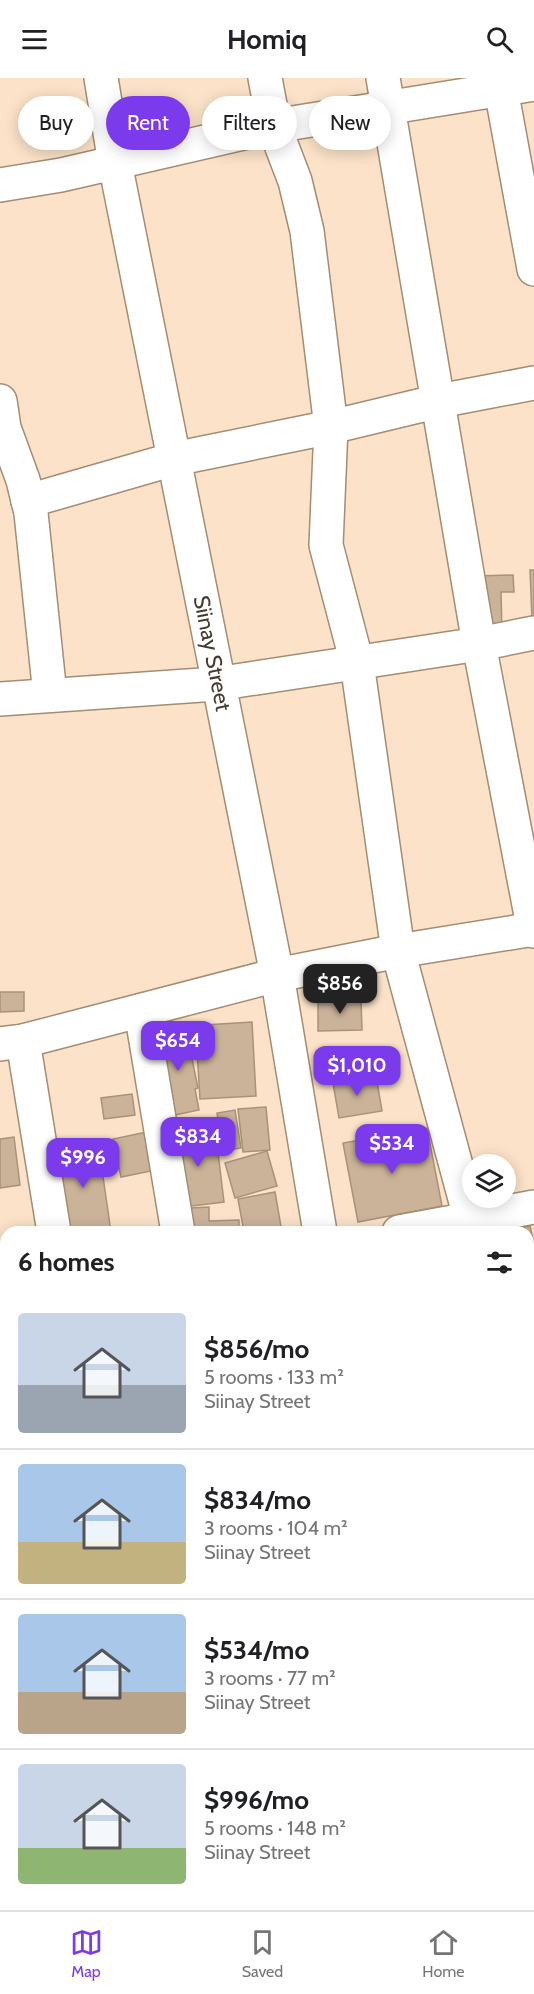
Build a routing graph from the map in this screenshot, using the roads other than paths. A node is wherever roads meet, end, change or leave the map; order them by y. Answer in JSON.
{"nodes":[{"id":1,"x":101,"y":78,"type":"edge"},
{"id":2,"x":265,"y":78,"type":"edge"},
{"id":3,"x":499,"y":83,"type":"edge"},
{"id":4,"x":534,"y":84,"type":"edge"},
{"id":5,"x":386,"y":93,"type":"edge"},
{"id":6,"x":268,"y":96,"type":"edge"},
{"id":7,"x":297,"y":119,"type":"edge"},
{"id":8,"x":202,"y":143,"type":"edge"},
{"id":9,"x":283,"y":150,"type":"edge"},
{"id":10,"x":114,"y":163,"type":"junction"},
{"id":11,"x":0,"y":185,"type":"edge"},
{"id":12,"x":534,"y":269,"type":"edge"},
{"id":13,"x":534,"y":383,"type":"edge"},
{"id":14,"x":0,"y":401,"type":"edge"},
{"id":15,"x":439,"y":401,"type":"junction"},
{"id":16,"x":331,"y":427,"type":"junction"},
{"id":17,"x":174,"y":459,"type":"junction"},
{"id":18,"x":28,"y":501,"type":"junction"},
{"id":19,"x":534,"y":633,"type":"edge"},
{"id":20,"x":479,"y":644,"type":"junction"},
{"id":21,"x":357,"y":663,"type":"junction"},
{"id":22,"x":216,"y":684,"type":"junction"},
{"id":23,"x":50,"y":695,"type":"junction"},
{"id":24,"x":0,"y":699,"type":"edge"},
{"id":25,"x":534,"y":930,"type":"edge"},
{"id":26,"x":398,"y":951,"type":"junction"},
{"id":27,"x":277,"y":975,"type":"junction"},
{"id":28,"x":141,"y":1011,"type":"junction"},
{"id":29,"x":11,"y":1042,"type":"edge"},
{"id":30,"x":534,"y":1207,"type":"edge"},
{"id":31,"x":472,"y":1225,"type":"edge"},
{"id":32,"x":53,"y":1226,"type":"edge"},
{"id":33,"x":177,"y":1226,"type":"edge"},
{"id":34,"x":319,"y":1226,"type":"edge"}],
"edges":[{"from":1,"to":10,"type":"street","name":"Siinay Street"},
{"from":2,"to":6,"type":"street"},
{"from":3,"to":4,"type":"street"},
{"from":3,"to":5,"type":"street"},
{"from":3,"to":12,"type":"street"},
{"from":5,"to":7,"type":"street"},
{"from":5,"to":15,"type":"street"},
{"from":8,"to":10,"type":"street"},
{"from":9,"to":16,"type":"street"},
{"from":10,"to":11,"type":"street"},
{"from":10,"to":17,"type":"street","name":"Siinay Street"},
{"from":13,"to":15,"type":"street"},
{"from":14,"to":18,"type":"street"},
{"from":15,"to":16,"type":"street"},
{"from":15,"to":20,"type":"street"},
{"from":16,"to":17,"type":"street"},
{"from":16,"to":21,"type":"street"},
{"from":17,"to":18,"type":"street"},
{"from":17,"to":22,"type":"street","name":"Siinay Street"},
{"from":18,"to":23,"type":"street"},
{"from":19,"to":20,"type":"street"},
{"from":20,"to":21,"type":"street"},
{"from":20,"to":25,"type":"street"},
{"from":21,"to":22,"type":"street"},
{"from":21,"to":26,"type":"street"},
{"from":22,"to":23,"type":"street"},
{"from":22,"to":27,"type":"street","name":"Siinay Street"},
{"from":23,"to":24,"type":"street"},
{"from":25,"to":26,"type":"street"},
{"from":26,"to":27,"type":"street"},
{"from":26,"to":31,"type":"street"},
{"from":27,"to":28,"type":"street"},
{"from":27,"to":34,"type":"street","name":"Siinay Street"},
{"from":28,"to":29,"type":"street"},
{"from":28,"to":33,"type":"street"},
{"from":29,"to":32,"type":"street"},
{"from":30,"to":31,"type":"street"}]}
